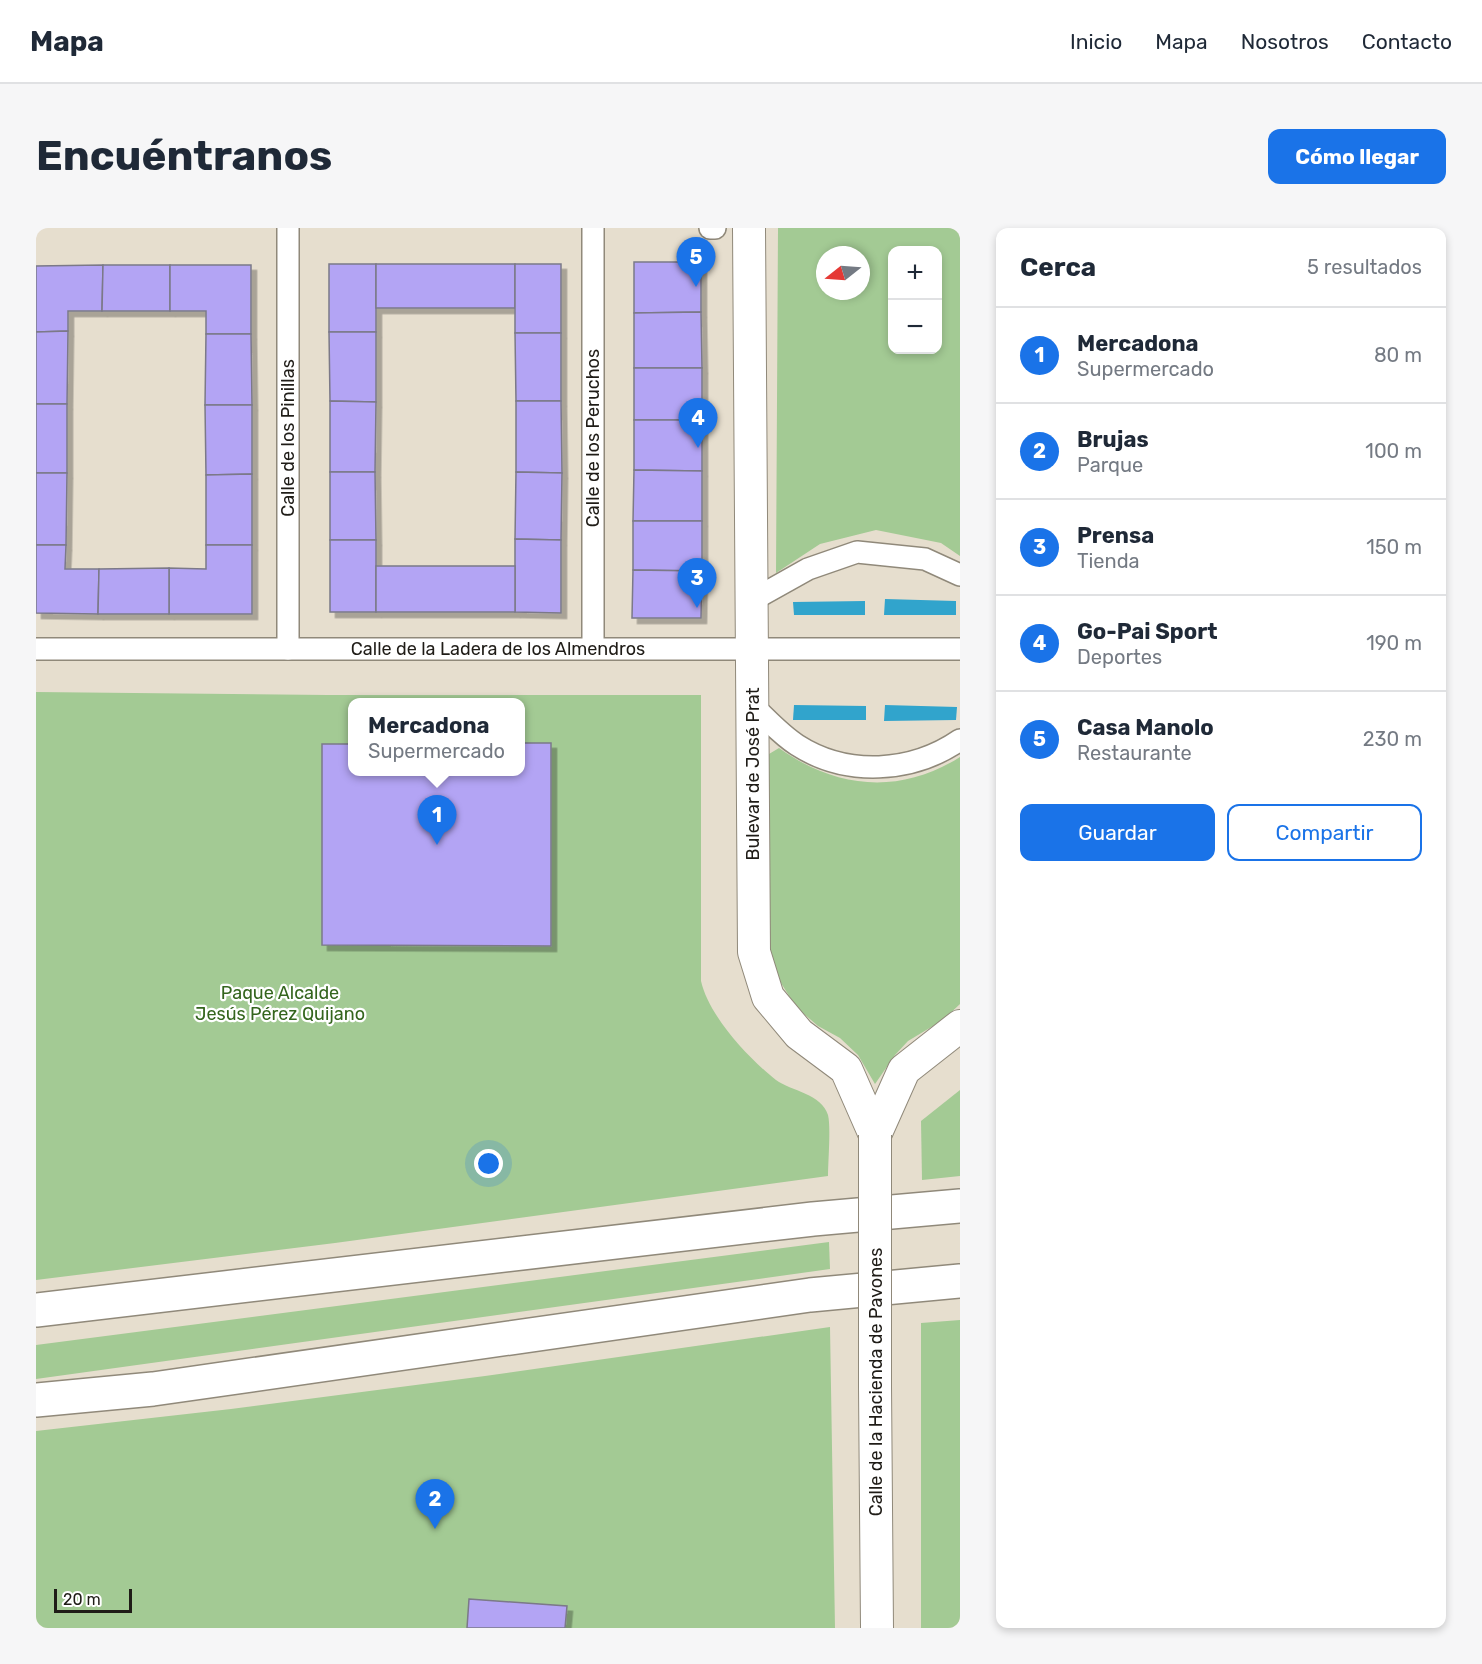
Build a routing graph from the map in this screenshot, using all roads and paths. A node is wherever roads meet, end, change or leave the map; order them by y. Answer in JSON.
{"nodes":[{"id":1,"x":288,"y":228,"type":"edge"},
{"id":2,"x":594,"y":228,"type":"edge"},
{"id":3,"x":710,"y":228,"type":"edge"},
{"id":4,"x":715,"y":228,"type":"edge"},
{"id":5,"x":748,"y":228,"type":"edge"},
{"id":6,"x":960,"y":575,"type":"edge"},
{"id":7,"x":752,"y":602,"type":"junction"},
{"id":8,"x":36,"y":649,"type":"edge"},
{"id":9,"x":288,"y":649,"type":"junction"},
{"id":10,"x":593,"y":649,"type":"junction"},
{"id":11,"x":752,"y":649,"type":"junction"},
{"id":12,"x":960,"y":649,"type":"edge"},
{"id":13,"x":752,"y":705,"type":"junction"},
{"id":14,"x":960,"y":740,"type":"edge"},
{"id":15,"x":960,"y":1026,"type":"edge"},
{"id":16,"x":875,"y":1135,"type":"junction"},
{"id":17,"x":960,"y":1206,"type":"edge"},
{"id":18,"x":960,"y":1281,"type":"edge"},
{"id":19,"x":36,"y":1310,"type":"edge"},
{"id":20,"x":36,"y":1400,"type":"edge"},
{"id":21,"x":877,"y":1628,"type":"edge"}],
"edges":[{"from":1,"to":9,"type":"street","name":"Calle de los Pinillas"},
{"from":2,"to":10,"type":"street","name":"Calle de los Peruchos"},
{"from":3,"to":4,"type":"street"},
{"from":5,"to":7,"type":"street","name":"Bulevar de José Prat"},
{"from":6,"to":7,"type":"street"},
{"from":7,"to":11,"type":"street","name":"Bulevar de José Prat"},
{"from":8,"to":9,"type":"street","name":"Calle de la Ladera de los Almendros"},
{"from":9,"to":10,"type":"street","name":"Calle de la Ladera de los Almendros"},
{"from":10,"to":11,"type":"street","name":"Calle de la Ladera de los Almendros"},
{"from":11,"to":12,"type":"street","name":"Calle de la Ladera de los Almendros"},
{"from":11,"to":13,"type":"street","name":"Bulevar de José Prat"},
{"from":13,"to":14,"type":"street"},
{"from":13,"to":16,"type":"street","name":"Bulevar de José Prat"},
{"from":15,"to":16,"type":"street"},
{"from":16,"to":21,"type":"street","name":"Calle de la Hacienda de Pavones","bridge":true},
{"from":17,"to":19,"type":"highway"},
{"from":18,"to":20,"type":"highway"}]}
